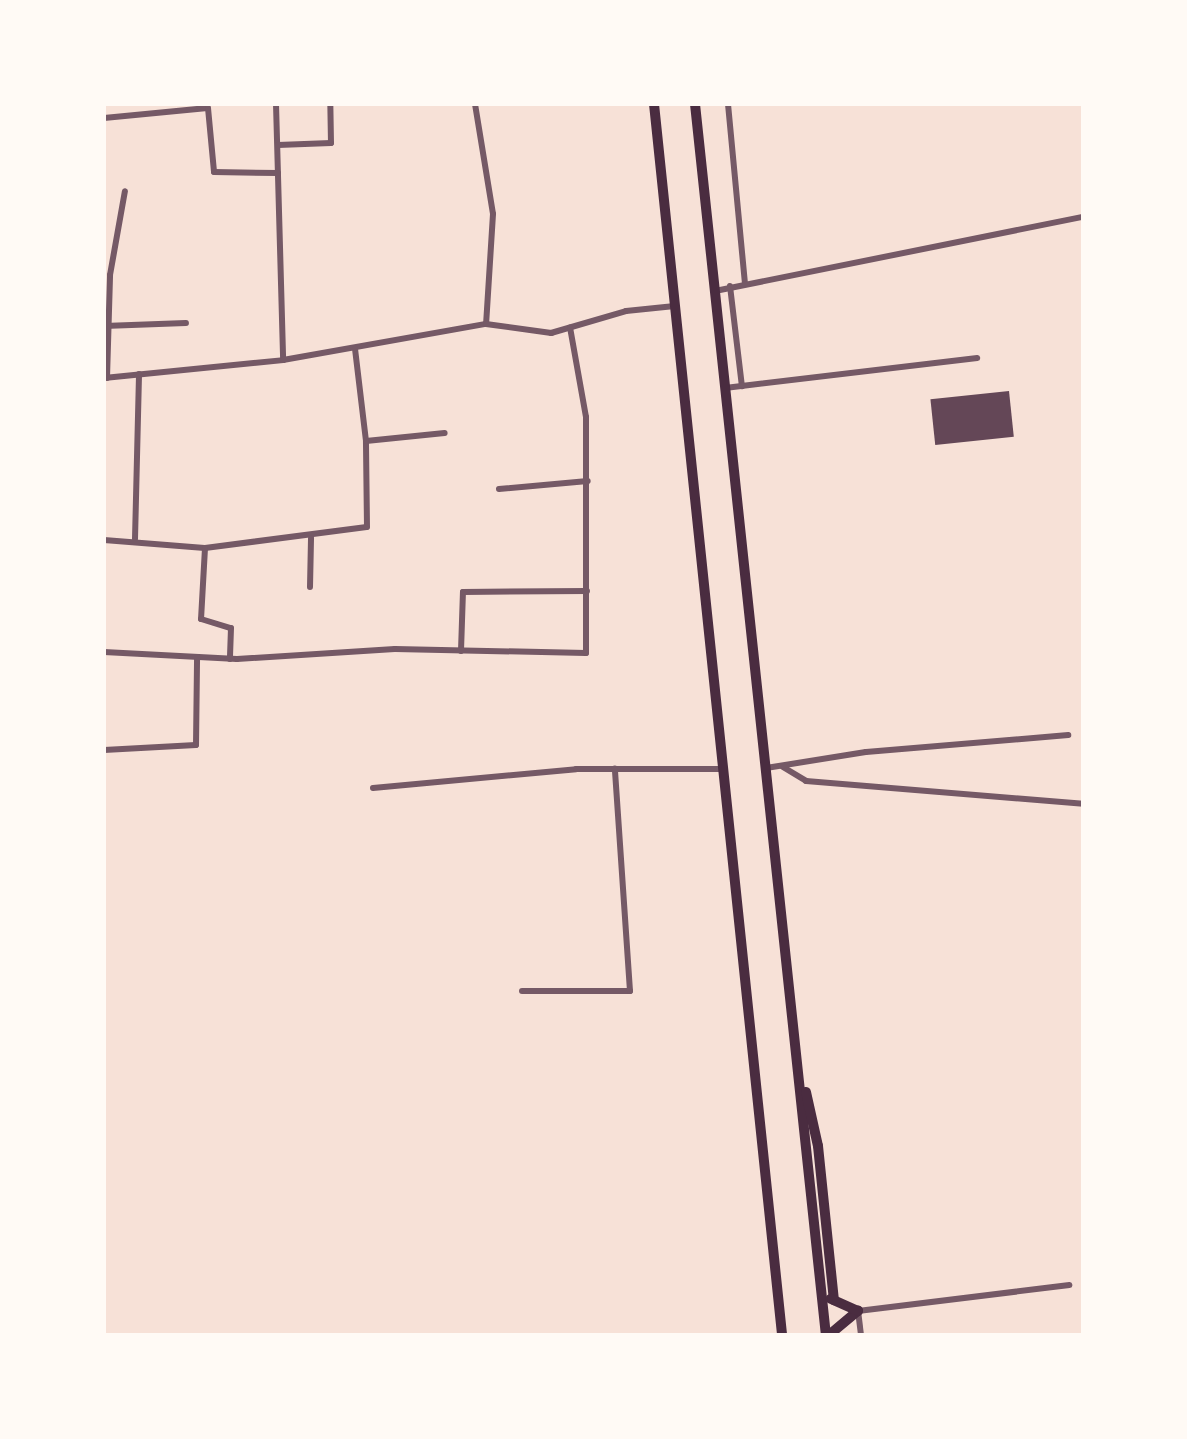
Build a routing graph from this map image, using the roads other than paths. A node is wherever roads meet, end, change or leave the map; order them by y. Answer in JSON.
{"nodes":[{"id":1,"x":276,"y":104,"type":"edge"},
{"id":2,"x":330,"y":104,"type":"edge"},
{"id":3,"x":475,"y":104,"type":"edge"},
{"id":4,"x":654,"y":104,"type":"edge"},
{"id":5,"x":695,"y":104,"type":"edge"},
{"id":6,"x":728,"y":104,"type":"edge"},
{"id":7,"x":104,"y":118,"type":"edge"},
{"id":8,"x":278,"y":145,"type":"junction"},
{"id":9,"x":278,"y":173,"type":"junction"},
{"id":10,"x":125,"y":191,"type":"dead end"},
{"id":11,"x":1083,"y":217,"type":"edge"},
{"id":12,"x":745,"y":283,"type":"junction"},
{"id":13,"x":730,"y":286,"type":"junction"},
{"id":14,"x":715,"y":291,"type":"junction"},
{"id":15,"x":675,"y":306,"type":"junction"},
{"id":16,"x":186,"y":323,"type":"dead end"},
{"id":17,"x":486,"y":324,"type":"junction"},
{"id":18,"x":106,"y":326,"type":"edge"},
{"id":19,"x":570,"y":327,"type":"junction"},
{"id":20,"x":355,"y":349,"type":"junction"},
{"id":21,"x":977,"y":358,"type":"dead end"},
{"id":22,"x":283,"y":360,"type":"junction"},
{"id":23,"x":139,"y":374,"type":"junction"},
{"id":24,"x":106,"y":378,"type":"edge"},
{"id":25,"x":742,"y":386,"type":"junction"},
{"id":26,"x":725,"y":388,"type":"junction"},
{"id":27,"x":445,"y":433,"type":"dead end"},
{"id":28,"x":366,"y":441,"type":"junction"},
{"id":29,"x":588,"y":481,"type":"junction"},
{"id":30,"x":499,"y":489,"type":"dead end"},
{"id":31,"x":311,"y":538,"type":"junction"},
{"id":32,"x":135,"y":539,"type":"junction"},
{"id":33,"x":104,"y":540,"type":"edge"},
{"id":34,"x":205,"y":548,"type":"junction"},
{"id":35,"x":310,"y":587,"type":"dead end"},
{"id":36,"x":587,"y":591,"type":"junction"},
{"id":37,"x":461,"y":651,"type":"junction"},
{"id":38,"x":104,"y":652,"type":"edge"},
{"id":39,"x":197,"y":657,"type":"junction"},
{"id":40,"x":230,"y":659,"type":"junction"},
{"id":41,"x":1068,"y":735,"type":"dead end"},
{"id":42,"x":104,"y":750,"type":"edge"},
{"id":43,"x":783,"y":767,"type":"junction"},
{"id":44,"x":766,"y":768,"type":"junction"},
{"id":45,"x":615,"y":769,"type":"junction"},
{"id":46,"x":723,"y":769,"type":"junction"},
{"id":47,"x":373,"y":788,"type":"dead end"},
{"id":48,"x":1083,"y":804,"type":"edge"},
{"id":49,"x":522,"y":991,"type":"dead end"},
{"id":50,"x":795,"y":1040,"type":"junction"},
{"id":51,"x":1069,"y":1285,"type":"dead end"},
{"id":52,"x":822,"y":1296,"type":"junction"},
{"id":53,"x":834,"y":1300,"type":"junction"},
{"id":54,"x":858,"y":1311,"type":"junction"},
{"id":55,"x":833,"y":1333,"type":"edge"},
{"id":56,"x":782,"y":1335,"type":"edge"},
{"id":57,"x":861,"y":1335,"type":"edge"}],
"edges":[{"from":1,"to":8,"type":"street"},
{"from":2,"to":8,"type":"street"},
{"from":3,"to":17,"type":"street"},
{"from":4,"to":15,"type":"highway"},
{"from":5,"to":14,"type":"highway"},
{"from":6,"to":12,"type":"street"},
{"from":7,"to":9,"type":"street"},
{"from":8,"to":9,"type":"street"},
{"from":9,"to":22,"type":"street"},
{"from":10,"to":18,"type":"street"},
{"from":11,"to":12,"type":"street"},
{"from":12,"to":13,"type":"street"},
{"from":13,"to":14,"type":"street"},
{"from":13,"to":25,"type":"street"},
{"from":14,"to":26,"type":"highway"},
{"from":15,"to":19,"type":"street"},
{"from":15,"to":46,"type":"highway"},
{"from":16,"to":18,"type":"street"},
{"from":17,"to":19,"type":"street"},
{"from":17,"to":20,"type":"street"},
{"from":18,"to":24,"type":"street"},
{"from":19,"to":29,"type":"street"},
{"from":20,"to":22,"type":"street"},
{"from":20,"to":28,"type":"street"},
{"from":21,"to":25,"type":"street"},
{"from":22,"to":23,"type":"street"},
{"from":23,"to":24,"type":"street"},
{"from":23,"to":32,"type":"street"},
{"from":25,"to":26,"type":"street"},
{"from":26,"to":44,"type":"highway"},
{"from":27,"to":28,"type":"street"},
{"from":28,"to":31,"type":"street"},
{"from":29,"to":30,"type":"street"},
{"from":29,"to":36,"type":"street"},
{"from":31,"to":34,"type":"street"},
{"from":31,"to":35,"type":"street"},
{"from":32,"to":33,"type":"street"},
{"from":32,"to":34,"type":"street"},
{"from":34,"to":40,"type":"street"},
{"from":36,"to":37,"type":"street"},
{"from":36,"to":37,"type":"street"},
{"from":37,"to":40,"type":"street"},
{"from":38,"to":39,"type":"street"},
{"from":39,"to":40,"type":"street"},
{"from":39,"to":42,"type":"street"},
{"from":41,"to":43,"type":"street"},
{"from":43,"to":44,"type":"street"},
{"from":43,"to":48,"type":"street"},
{"from":44,"to":50,"type":"highway"},
{"from":45,"to":46,"type":"street"},
{"from":45,"to":47,"type":"street"},
{"from":45,"to":49,"type":"street"},
{"from":46,"to":56,"type":"highway"},
{"from":50,"to":52,"type":"highway"},
{"from":50,"to":53,"type":"highway"},
{"from":51,"to":54,"type":"street"},
{"from":52,"to":53,"type":"highway"},
{"from":52,"to":55,"type":"highway"},
{"from":53,"to":54,"type":"highway"},
{"from":54,"to":55,"type":"highway"},
{"from":54,"to":57,"type":"street"}]}
